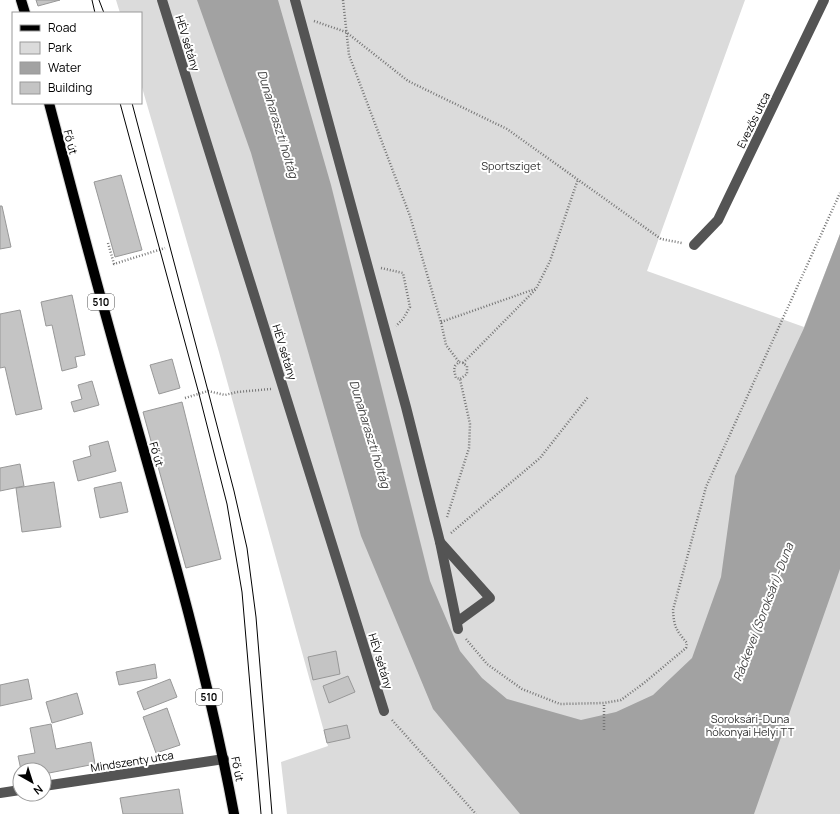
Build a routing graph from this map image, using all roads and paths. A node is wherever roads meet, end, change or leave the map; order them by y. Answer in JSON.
{"nodes":[{"id":1,"x":21,"y":0,"type":"edge"},
{"id":2,"x":162,"y":0,"type":"edge"},
{"id":3,"x":295,"y":0,"type":"edge"},
{"id":4,"x":343,"y":0,"type":"edge"},
{"id":5,"x":824,"y":0,"type":"edge"},
{"id":6,"x":25,"y":12,"type":"edge"},
{"id":7,"x":300,"y":17,"type":"junction"},
{"id":8,"x":346,"y":32,"type":"junction"},
{"id":9,"x":49,"y":104,"type":"edge"},
{"id":10,"x":578,"y":179,"type":"junction"},
{"id":11,"x":840,"y":193,"type":"edge"},
{"id":12,"x":108,"y":243,"type":"dead end"},
{"id":13,"x":694,"y":245,"type":"joint"},
{"id":14,"x":165,"y":248,"type":"dead end"},
{"id":15,"x":367,"y":265,"type":"junction"},
{"id":16,"x":536,"y":289,"type":"junction"},
{"id":17,"x":441,"y":322,"type":"junction"},
{"id":18,"x":385,"y":330,"type":"junction"},
{"id":19,"x":459,"y":362,"type":"junction"},
{"id":20,"x":463,"y":363,"type":"junction"},
{"id":21,"x":460,"y":379,"type":"junction"},
{"id":22,"x":283,"y":387,"type":"junction"},
{"id":23,"x":588,"y":397,"type":"dead end"},
{"id":24,"x":185,"y":398,"type":"dead end"},
{"id":25,"x":446,"y":520,"type":"dead end"},
{"id":26,"x":440,"y":542,"type":"junction"},
{"id":27,"x":457,"y":625,"type":"junction"},
{"id":28,"x":604,"y":703,"type":"junction"},
{"id":29,"x":384,"y":711,"type":"joint"},
{"id":30,"x":604,"y":730,"type":"dead end"},
{"id":31,"x":224,"y":759,"type":"junction"},
{"id":32,"x":52,"y":785,"type":"edge"},
{"id":33,"x":12,"y":791,"type":"edge"},
{"id":34,"x":0,"y":793,"type":"edge"},
{"id":35,"x":234,"y":814,"type":"edge"},
{"id":36,"x":476,"y":814,"type":"edge"}],
"edges":[{"from":1,"to":6,"type":"main road"},
{"from":2,"to":22,"type":"street","name":"HÉV sétány"},
{"from":3,"to":7,"type":"street"},
{"from":4,"to":8,"type":"path"},
{"from":5,"to":13,"type":"street","name":"Evezős utca"},
{"from":7,"to":8,"type":"path"},
{"from":7,"to":15,"type":"street"},
{"from":8,"to":10,"type":"path"},
{"from":8,"to":17,"type":"path"},
{"from":9,"to":31,"type":"main road","name":"Fő út","number":"510"},
{"from":10,"to":13,"type":"path"},
{"from":10,"to":16,"type":"path"},
{"from":11,"to":28,"type":"path"},
{"from":12,"to":14,"type":"path"},
{"from":15,"to":18,"type":"street"},
{"from":15,"to":18,"type":"path"},
{"from":16,"to":17,"type":"path"},
{"from":16,"to":20,"type":"path"},
{"from":17,"to":19,"type":"path"},
{"from":18,"to":26,"type":"street"},
{"from":19,"to":20,"type":"path"},
{"from":19,"to":21,"type":"path"},
{"from":20,"to":21,"type":"path"},
{"from":21,"to":25,"type":"path"},
{"from":22,"to":24,"type":"path"},
{"from":22,"to":29,"type":"street","name":"HÉV sétány"},
{"from":23,"to":26,"type":"path"},
{"from":26,"to":27,"type":"street"},
{"from":26,"to":27,"type":"street"},
{"from":27,"to":28,"type":"path"},
{"from":28,"to":30,"type":"path"},
{"from":29,"to":36,"type":"path"},
{"from":31,"to":32,"type":"street","name":"Mindszenty utca"},
{"from":31,"to":35,"type":"main road","name":"Fő út","number":"510"},
{"from":33,"to":34,"type":"street"}]}
